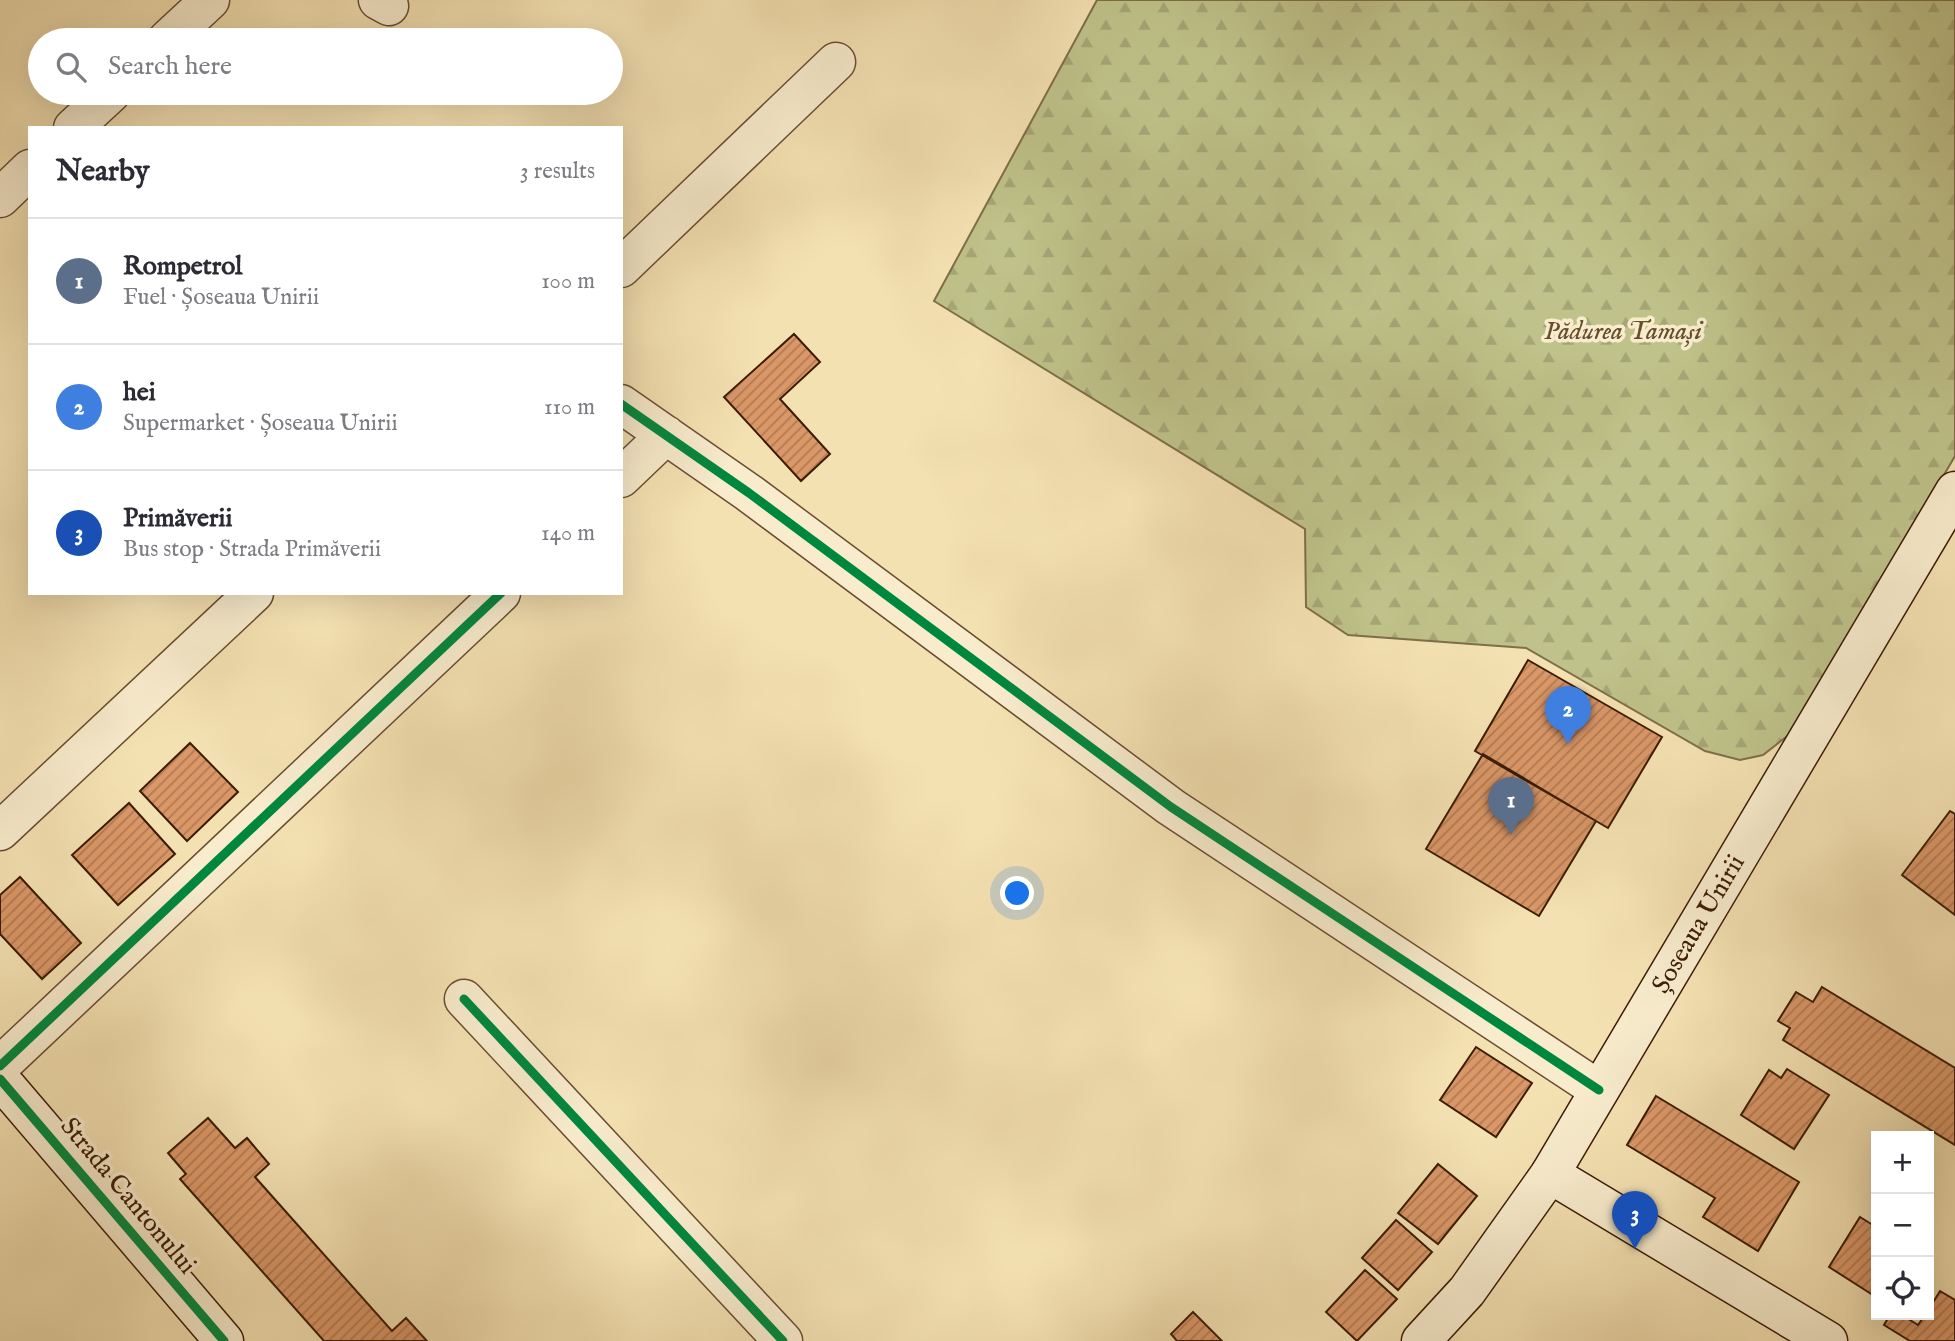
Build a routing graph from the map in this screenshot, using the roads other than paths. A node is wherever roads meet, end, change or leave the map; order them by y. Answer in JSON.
{"nodes":[{"id":1,"x":210,"y":0,"type":"edge"},
{"id":2,"x":180,"y":28,"type":"edge"},
{"id":3,"x":836,"y":62,"type":"dead end"},
{"id":4,"x":98,"y":105,"type":"edge"},
{"id":5,"x":75,"y":126,"type":"edge"},
{"id":6,"x":28,"y":171,"type":"edge"},
{"id":7,"x":0,"y":198,"type":"edge"},
{"id":8,"x":623,"y":266,"type":"edge"},
{"id":9,"x":623,"y":405,"type":"edge"},
{"id":10,"x":666,"y":435,"type":"junction"},
{"id":11,"x":623,"y":476,"type":"edge"},
{"id":12,"x":1955,"y":491,"type":"edge"},
{"id":13,"x":252,"y":595,"type":"edge"},
{"id":14,"x":499,"y":595,"type":"edge"},
{"id":15,"x":0,"y":831,"type":"edge"},
{"id":16,"x":464,"y":999,"type":"dead end"},
{"id":17,"x":0,"y":1066,"type":"edge"},
{"id":18,"x":0,"y":1079,"type":"edge"},
{"id":19,"x":1599,"y":1090,"type":"junction"},
{"id":20,"x":1550,"y":1174,"type":"junction"},
{"id":21,"x":224,"y":1341,"type":"edge"},
{"id":22,"x":783,"y":1341,"type":"edge"},
{"id":23,"x":1421,"y":1341,"type":"edge"},
{"id":24,"x":1828,"y":1341,"type":"edge"}],
"edges":[{"from":1,"to":2,"type":"street"},
{"from":3,"to":8,"type":"street"},
{"from":4,"to":5,"type":"street"},
{"from":6,"to":7,"type":"street"},
{"from":9,"to":10,"type":"street"},
{"from":10,"to":11,"type":"street"},
{"from":10,"to":19,"type":"street"},
{"from":12,"to":19,"type":"street","name":"Șoseaua Unirii"},
{"from":13,"to":15,"type":"street"},
{"from":14,"to":17,"type":"street"},
{"from":16,"to":22,"type":"street"},
{"from":18,"to":21,"type":"street","name":"Strada Cantonului"},
{"from":19,"to":20,"type":"street","name":"Șoseaua Unirii"},
{"from":20,"to":23,"type":"street","name":"Șoseaua Unirii"},
{"from":20,"to":24,"type":"street"}]}
